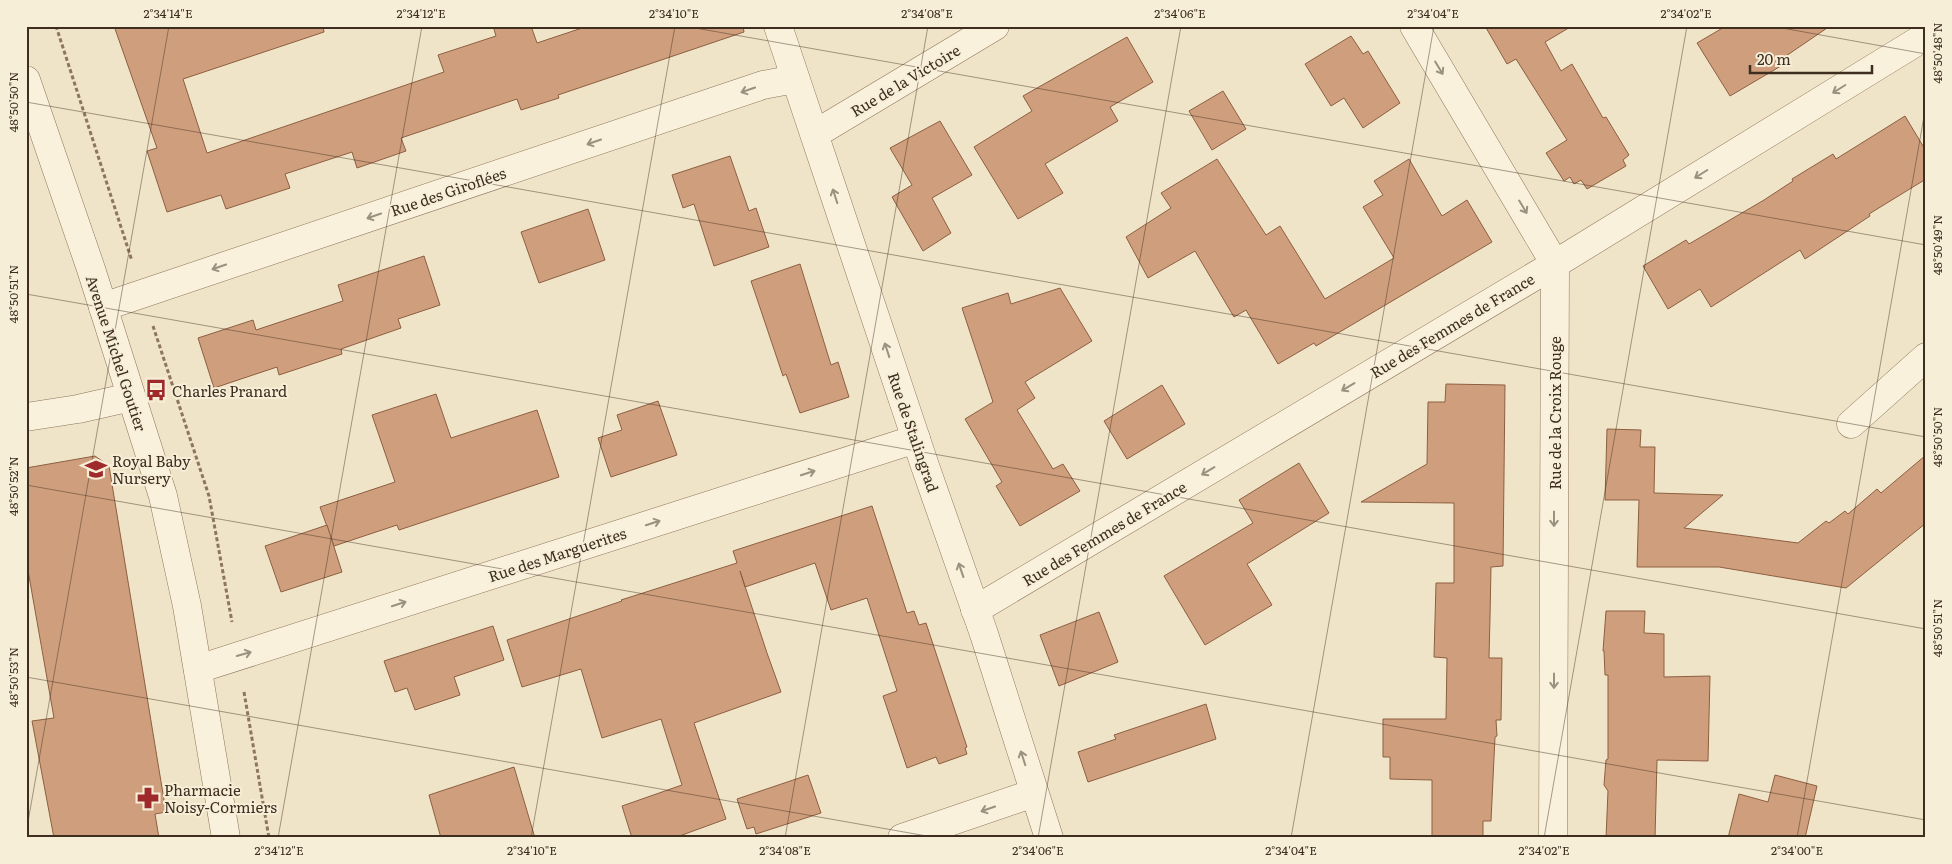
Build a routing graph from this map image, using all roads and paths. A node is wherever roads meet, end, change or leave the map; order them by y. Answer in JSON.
{"nodes":[{"id":1,"x":778,"y":26,"type":"edge"},
{"id":2,"x":994,"y":26,"type":"edge"},
{"id":3,"x":1414,"y":26,"type":"edge"},
{"id":4,"x":1926,"y":36,"type":"edge"},
{"id":5,"x":795,"y":79,"type":"junction"},
{"id":6,"x":26,"y":80,"type":"edge"},
{"id":7,"x":815,"y":134,"type":"junction"},
{"id":8,"x":1555,"y":264,"type":"junction"},
{"id":9,"x":103,"y":307,"type":"junction"},
{"id":10,"x":1926,"y":358,"type":"edge"},
{"id":11,"x":131,"y":397,"type":"junction"},
{"id":12,"x":26,"y":417,"type":"edge"},
{"id":13,"x":1851,"y":424,"type":"dead end"},
{"id":14,"x":916,"y":439,"type":"junction"},
{"id":15,"x":975,"y":610,"type":"junction"},
{"id":16,"x":198,"y":669,"type":"junction"},
{"id":17,"x":1034,"y":793,"type":"junction"},
{"id":18,"x":226,"y":838,"type":"edge"},
{"id":19,"x":902,"y":838,"type":"edge"},
{"id":20,"x":1049,"y":838,"type":"edge"},
{"id":21,"x":1553,"y":838,"type":"edge"}],
"edges":[{"from":1,"to":5,"type":"street","name":"Rue de Stalingrad"},
{"from":2,"to":7,"type":"street","name":"Rue de la Victoire"},
{"from":3,"to":8,"type":"street","one_way":true},
{"from":4,"to":8,"type":"street","name":"Rue des Femmes de France","one_way":true},
{"from":5,"to":7,"type":"street","name":"Rue de Stalingrad"},
{"from":5,"to":9,"type":"street","name":"Rue des Giroflées","one_way":true},
{"from":6,"to":9,"type":"street","name":"Avenue Michel Goutier"},
{"from":14,"to":7,"type":"street","name":"Rue de Stalingrad","one_way":true},
{"from":8,"to":15,"type":"street","name":"Rue des Femmes de France","one_way":true},
{"from":8,"to":21,"type":"street","name":"Rue de la Croix Rouge","one_way":true},
{"from":9,"to":11,"type":"street","name":"Avenue Michel Goutier"},
{"from":10,"to":13,"type":"street"},
{"from":11,"to":12,"type":"street"},
{"from":11,"to":16,"type":"street","name":"Avenue Michel Goutier"},
{"from":15,"to":14,"type":"street","name":"Rue de Stalingrad","one_way":true},
{"from":16,"to":14,"type":"street","name":"Rue des Marguerites","one_way":true},
{"from":17,"to":15,"type":"street","name":"Rue de Stalingrad","one_way":true},
{"from":16,"to":18,"type":"street","name":"Avenue Michel Goutier"},
{"from":17,"to":19,"type":"street","one_way":true},
{"from":17,"to":20,"type":"street","name":"Rue de Stalingrad"}]}
